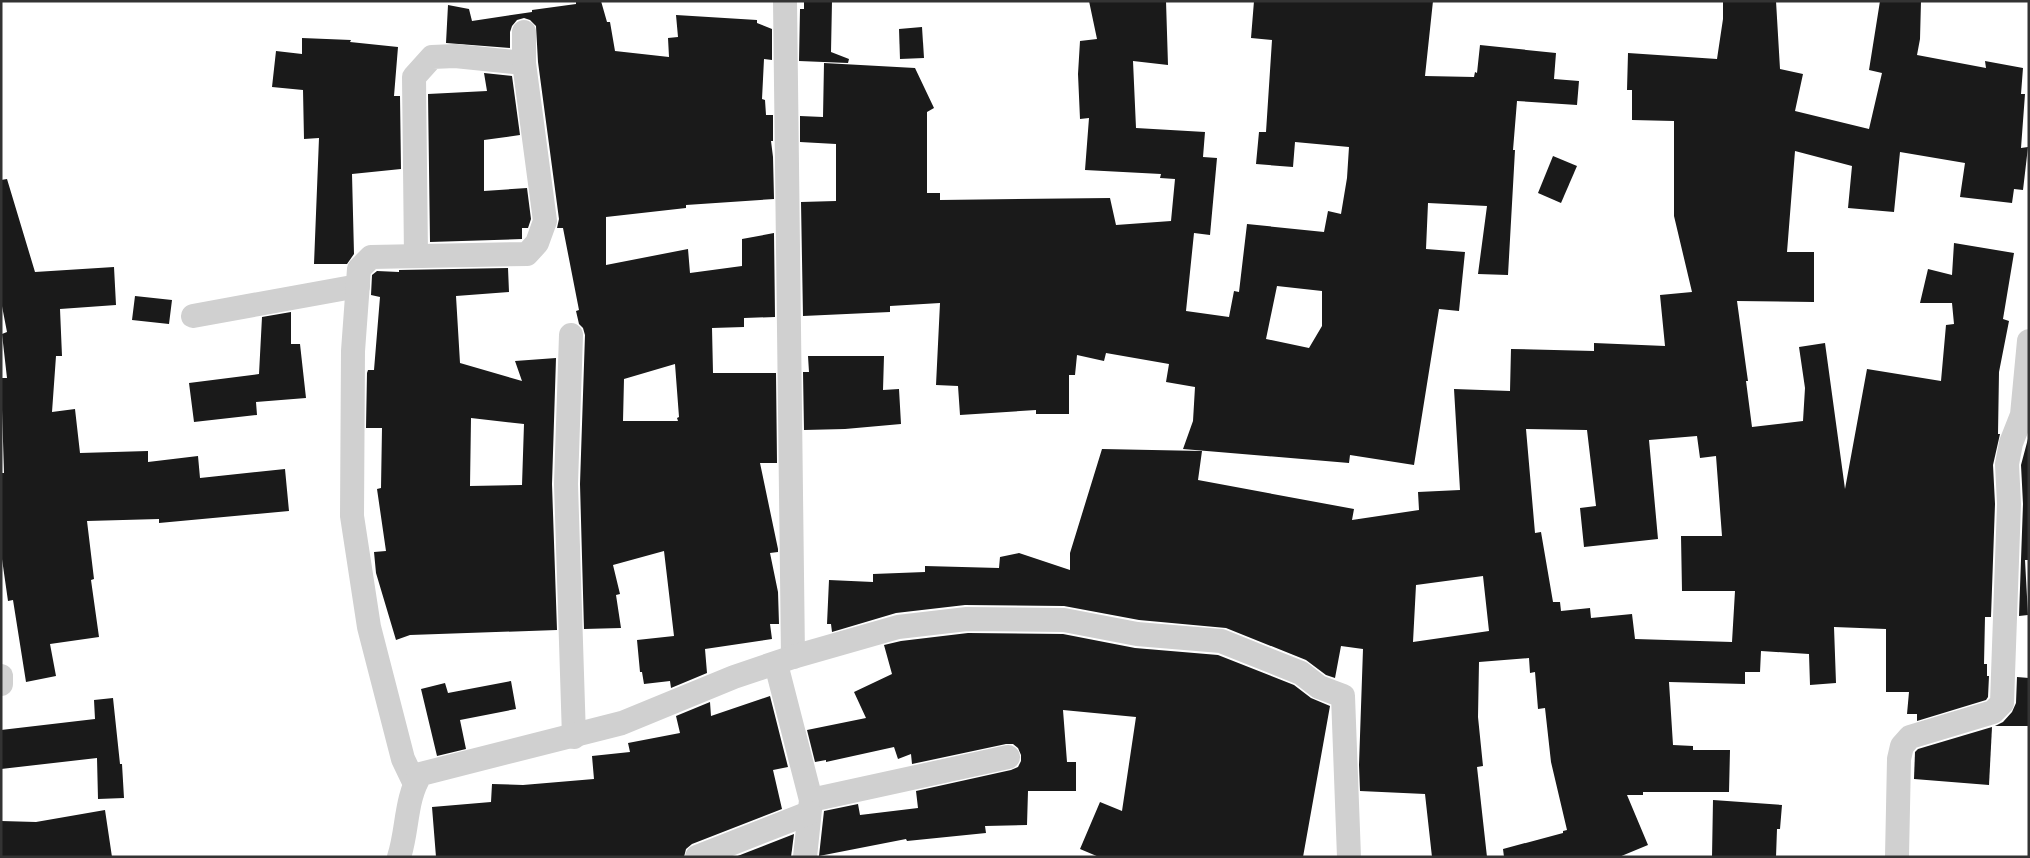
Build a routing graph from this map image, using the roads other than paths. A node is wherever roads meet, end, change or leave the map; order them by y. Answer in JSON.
{"nodes":[{"id":1,"x":785,"y":1,"type":"edge"},
{"id":2,"x":524,"y":32,"type":"dead end"},
{"id":3,"x":524,"y":63,"type":"junction"},
{"id":4,"x":416,"y":256,"type":"junction"},
{"id":5,"x":358,"y":286,"type":"junction"},
{"id":6,"x":192,"y":316,"type":"dead end"},
{"id":7,"x":571,"y":336,"type":"dead end"},
{"id":8,"x":2029,"y":341,"type":"edge"},
{"id":9,"x":784,"y":661,"type":"junction"},
{"id":10,"x":1,"y":676,"type":"edge"},
{"id":11,"x":1,"y":684,"type":"edge"},
{"id":12,"x":574,"y":737,"type":"junction"},
{"id":13,"x":1008,"y":757,"type":"dead end"},
{"id":14,"x":415,"y":784,"type":"junction"},
{"id":15,"x":810,"y":807,"type":"junction"},
{"id":16,"x":399,"y":857,"type":"edge"},
{"id":17,"x":697,"y":857,"type":"edge"},
{"id":18,"x":805,"y":857,"type":"edge"},
{"id":19,"x":1349,"y":857,"type":"edge"},
{"id":20,"x":1897,"y":857,"type":"edge"}],
"edges":[{"from":1,"to":9,"type":"street"},
{"from":2,"to":3,"type":"street"},
{"from":3,"to":4,"type":"street"},
{"from":3,"to":4,"type":"street"},
{"from":4,"to":5,"type":"street"},
{"from":5,"to":6,"type":"street"},
{"from":5,"to":14,"type":"street"},
{"from":7,"to":12,"type":"street"},
{"from":8,"to":20,"type":"street"},
{"from":9,"to":12,"type":"street"},
{"from":9,"to":15,"type":"street"},
{"from":9,"to":19,"type":"street"},
{"from":10,"to":11,"type":"street"},
{"from":12,"to":14,"type":"street"},
{"from":13,"to":15,"type":"street"},
{"from":14,"to":16,"type":"street"},
{"from":15,"to":17,"type":"street"},
{"from":15,"to":18,"type":"street"}]}
